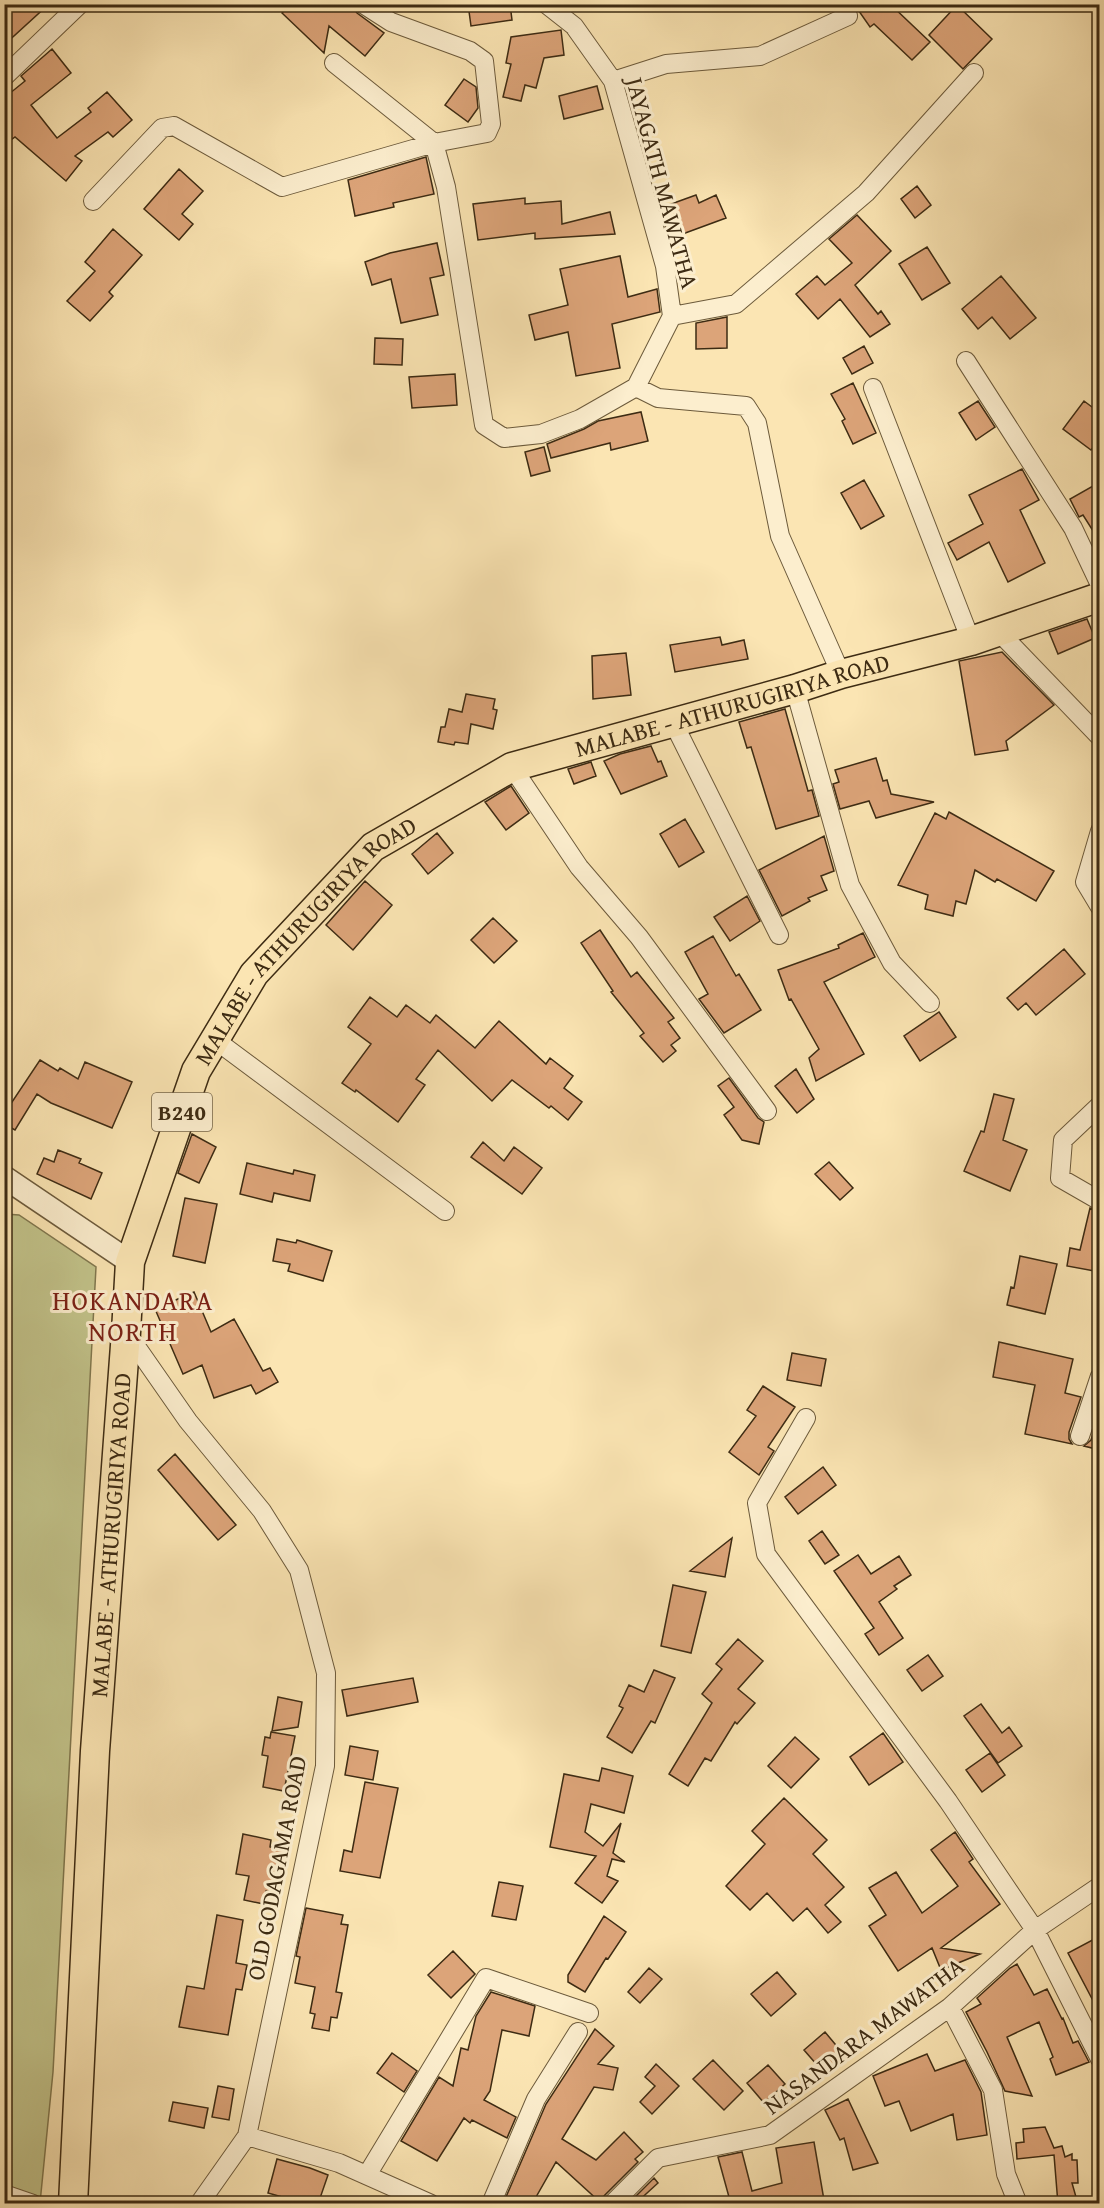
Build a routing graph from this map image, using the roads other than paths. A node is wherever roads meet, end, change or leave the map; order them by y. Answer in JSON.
{"nodes":[{"id":1,"x":80,"y":4,"type":"edge"},
{"id":2,"x":363,"y":4,"type":"edge"},
{"id":3,"x":546,"y":4,"type":"edge"},
{"id":4,"x":848,"y":16,"type":"dead end"},
{"id":5,"x":334,"y":63,"type":"dead end"},
{"id":6,"x":975,"y":73,"type":"dead end"},
{"id":7,"x":4,"y":77,"type":"edge"},
{"id":8,"x":613,"y":81,"type":"junction"},
{"id":9,"x":434,"y":143,"type":"junction"},
{"id":10,"x":93,"y":201,"type":"dead end"},
{"id":11,"x":672,"y":316,"type":"junction"},
{"id":12,"x":966,"y":362,"type":"dead end"},
{"id":13,"x":636,"y":387,"type":"junction"},
{"id":14,"x":873,"y":388,"type":"dead end"},
{"id":15,"x":1100,"y":585,"type":"edge"},
{"id":16,"x":1100,"y":597,"type":"edge"},
{"id":17,"x":999,"y":632,"type":"junction"},
{"id":18,"x":971,"y":641,"type":"junction"},
{"id":19,"x":841,"y":674,"type":"junction"},
{"id":20,"x":795,"y":689,"type":"junction"},
{"id":21,"x":673,"y":722,"type":"junction"},
{"id":22,"x":1100,"y":737,"type":"edge"},
{"id":23,"x":512,"y":767,"type":"junction"},
{"id":24,"x":1100,"y":831,"type":"edge"},
{"id":25,"x":1100,"y":907,"type":"edge"},
{"id":26,"x":779,"y":935,"type":"dead end"},
{"id":27,"x":930,"y":1003,"type":"dead end"},
{"id":28,"x":214,"y":1039,"type":"junction"},
{"id":29,"x":1100,"y":1105,"type":"edge"},
{"id":30,"x":767,"y":1111,"type":"dead end"},
{"id":31,"x":4,"y":1177,"type":"edge"},
{"id":32,"x":1100,"y":1201,"type":"edge"},
{"id":33,"x":445,"y":1211,"type":"dead end"},
{"id":34,"x":130,"y":1262,"type":"junction"},
{"id":35,"x":126,"y":1332,"type":"junction"},
{"id":36,"x":1100,"y":1376,"type":"edge"},
{"id":37,"x":806,"y":1418,"type":"dead end"},
{"id":38,"x":1080,"y":1436,"type":"dead end"},
{"id":39,"x":1100,"y":1886,"type":"edge"},
{"id":40,"x":1035,"y":1930,"type":"junction"},
{"id":41,"x":950,"y":2007,"type":"junction"},
{"id":42,"x":589,"y":2013,"type":"dead end"},
{"id":43,"x":578,"y":2032,"type":"dead end"},
{"id":44,"x":1100,"y":2060,"type":"edge"},
{"id":45,"x":247,"y":2136,"type":"junction"},
{"id":46,"x":367,"y":2175,"type":"junction"},
{"id":47,"x":4,"y":2194,"type":"edge"},
{"id":48,"x":33,"y":2204,"type":"edge"},
{"id":49,"x":73,"y":2204,"type":"edge"},
{"id":50,"x":199,"y":2204,"type":"edge"},
{"id":51,"x":431,"y":2204,"type":"edge"},
{"id":52,"x":491,"y":2204,"type":"edge"},
{"id":53,"x":612,"y":2204,"type":"edge"},
{"id":54,"x":1018,"y":2204,"type":"edge"}],
"edges":[{"from":1,"to":7,"type":"street"},
{"from":2,"to":9,"type":"street"},
{"from":3,"to":8,"type":"street","name":"JAYAGATH MAWATHA"},
{"from":4,"to":8,"type":"street"},
{"from":5,"to":9,"type":"street"},
{"from":6,"to":11,"type":"street"},
{"from":8,"to":11,"type":"street","name":"JAYAGATH MAWATHA"},
{"from":9,"to":10,"type":"street"},
{"from":9,"to":13,"type":"street"},
{"from":11,"to":13,"type":"street","name":"JAYAGATH MAWATHA"},
{"from":12,"to":15,"type":"street"},
{"from":13,"to":19,"type":"street"},
{"from":14,"to":18,"type":"street"},
{"from":16,"to":17,"type":"main road","name":"MALABE - ATHURUGIRIYA ROAD","number":"B240"},
{"from":17,"to":18,"type":"main road","name":"MALABE - ATHURUGIRIYA ROAD","number":"B240"},
{"from":17,"to":22,"type":"street"},
{"from":18,"to":19,"type":"main road","name":"MALABE - ATHURUGIRIYA ROAD","number":"B240"},
{"from":19,"to":20,"type":"main road","name":"MALABE - ATHURUGIRIYA ROAD","number":"B240"},
{"from":20,"to":21,"type":"main road","name":"MALABE - ATHURUGIRIYA ROAD","number":"B240"},
{"from":20,"to":27,"type":"street"},
{"from":21,"to":23,"type":"main road","name":"MALABE - ATHURUGIRIYA ROAD","number":"B240"},
{"from":21,"to":26,"type":"street"},
{"from":23,"to":28,"type":"main road","name":"MALABE - ATHURUGIRIYA ROAD","number":"B240"},
{"from":23,"to":30,"type":"street"},
{"from":24,"to":25,"type":"street"},
{"from":28,"to":33,"type":"street"},
{"from":28,"to":34,"type":"main road","name":"MALABE - ATHURUGIRIYA ROAD","number":"B240"},
{"from":29,"to":32,"type":"street"},
{"from":31,"to":34,"type":"street"},
{"from":34,"to":35,"type":"main road","name":"MALABE - ATHURUGIRIYA ROAD","number":"B240"},
{"from":35,"to":45,"type":"street","name":"OLD GODAGAMA ROAD"},
{"from":35,"to":49,"type":"main road","name":"MALABE - ATHURUGIRIYA ROAD","number":"B240"},
{"from":36,"to":38,"type":"street"},
{"from":37,"to":40,"type":"street"},
{"from":39,"to":40,"type":"street","name":"NASANDARA MAWATHA"},
{"from":40,"to":41,"type":"street","name":"NASANDARA MAWATHA"},
{"from":40,"to":44,"type":"street"},
{"from":41,"to":53,"type":"street","name":"NASANDARA MAWATHA"},
{"from":41,"to":54,"type":"street"},
{"from":42,"to":46,"type":"street"},
{"from":43,"to":52,"type":"street"},
{"from":45,"to":46,"type":"street"},
{"from":45,"to":50,"type":"street","name":"OLD GODAGAMA ROAD"},
{"from":46,"to":51,"type":"street"},
{"from":47,"to":48,"type":"street"}]}
